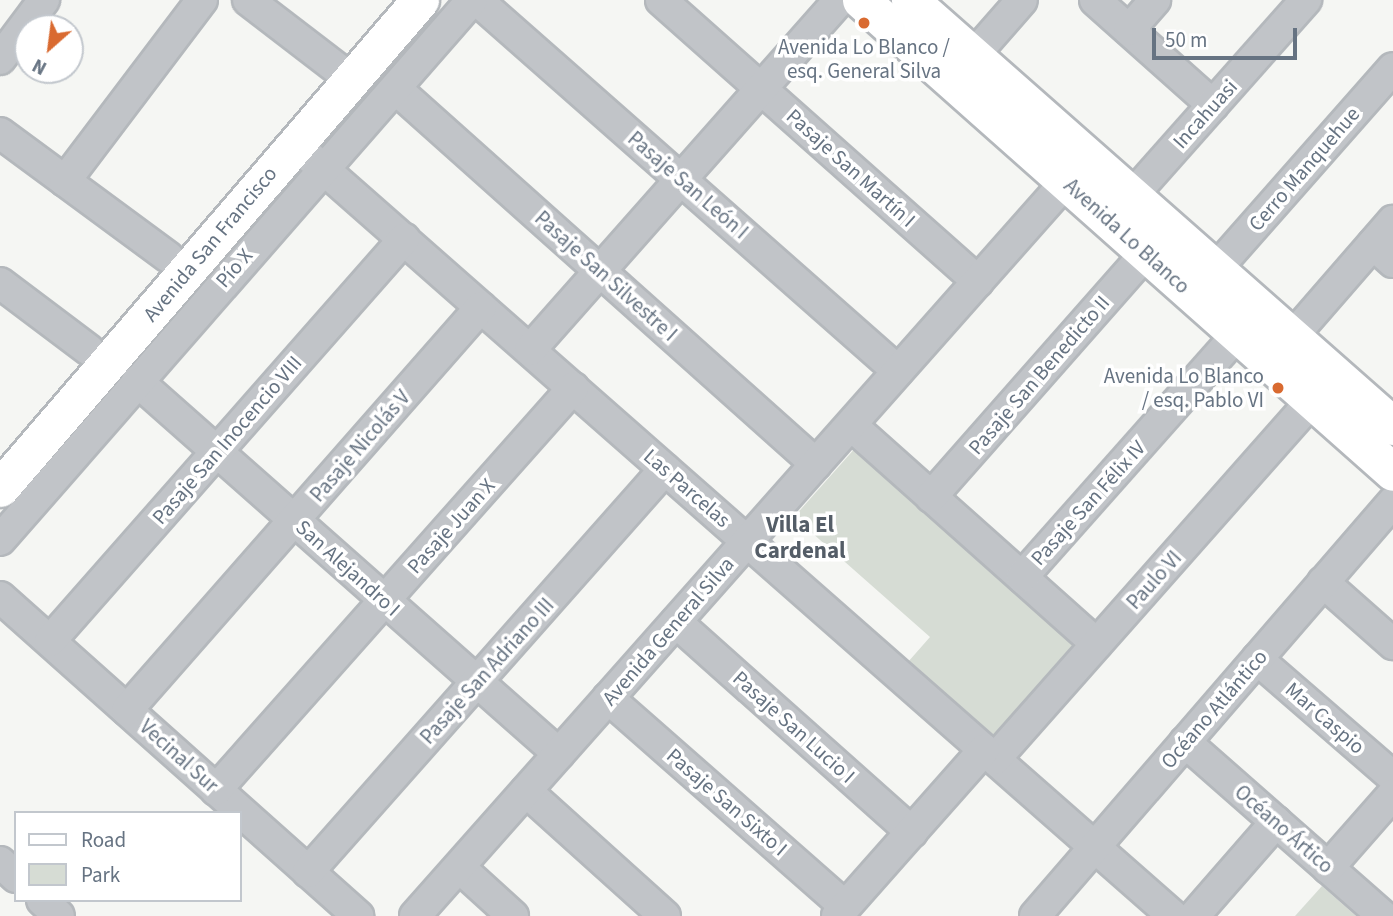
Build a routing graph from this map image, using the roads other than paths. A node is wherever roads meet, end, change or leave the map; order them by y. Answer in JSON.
{"nodes":[{"id":1,"x":202,"y":0,"type":"edge"},
{"id":2,"x":248,"y":0,"type":"edge"},
{"id":3,"x":387,"y":0,"type":"edge"},
{"id":4,"x":420,"y":0,"type":"edge"},
{"id":5,"x":474,"y":0,"type":"edge"},
{"id":6,"x":661,"y":0,"type":"edge"},
{"id":7,"x":840,"y":0,"type":"edge"},
{"id":8,"x":861,"y":0,"type":"edge"},
{"id":9,"x":910,"y":0,"type":"edge"},
{"id":10,"x":1022,"y":0,"type":"edge"},
{"id":11,"x":1095,"y":0,"type":"edge"},
{"id":12,"x":1155,"y":0,"type":"edge"},
{"id":13,"x":1306,"y":0,"type":"edge"},
{"id":14,"x":37,"y":2,"type":"edge"},
{"id":15,"x":1129,"y":30,"type":"junction"},
{"id":16,"x":973,"y":56,"type":"junction"},
{"id":17,"x":0,"y":58,"type":"edge"},
{"id":18,"x":1393,"y":68,"type":"edge"},
{"id":19,"x":342,"y":72,"type":"junction"},
{"id":20,"x":396,"y":89,"type":"junction"},
{"id":21,"x":761,"y":89,"type":"junction"},
{"id":22,"x":1213,"y":105,"type":"junction"},
{"id":23,"x":0,"y":133,"type":"edge"},
{"id":24,"x":295,"y":144,"type":"junction"},
{"id":25,"x":325,"y":170,"type":"junction"},
{"id":26,"x":1077,"y":170,"type":"junction"},
{"id":27,"x":681,"y":179,"type":"junction"},
{"id":28,"x":65,"y":181,"type":"junction"},
{"id":29,"x":1131,"y":197,"type":"junction"},
{"id":30,"x":1393,"y":221,"type":"edge"},
{"id":31,"x":404,"y":239,"type":"junction"},
{"id":32,"x":1146,"y":253,"type":"junction"},
{"id":33,"x":1383,"y":253,"type":"edge"},
{"id":34,"x":168,"y":257,"type":"junction"},
{"id":35,"x":1215,"y":270,"type":"junction"},
{"id":36,"x":600,"y":272,"type":"junction"},
{"id":37,"x":978,"y":281,"type":"junction"},
{"id":38,"x":0,"y":283,"type":"edge"},
{"id":39,"x":481,"y":307,"type":"junction"},
{"id":40,"x":1238,"y":334,"type":"junction"},
{"id":41,"x":1292,"y":337,"type":"junction"},
{"id":42,"x":89,"y":350,"type":"junction"},
{"id":43,"x":530,"y":350,"type":"junction"},
{"id":44,"x":898,"y":371,"type":"junction"},
{"id":45,"x":137,"y":381,"type":"junction"},
{"id":46,"x":573,"y":388,"type":"junction"},
{"id":47,"x":1313,"y":400,"type":"junction"},
{"id":48,"x":851,"y":425,"type":"junction"},
{"id":49,"x":1393,"y":426,"type":"edge"},
{"id":50,"x":217,"y":452,"type":"junction"},
{"id":51,"x":816,"y":464,"type":"junction"},
{"id":52,"x":4,"y":466,"type":"edge"},
{"id":53,"x":665,"y":469,"type":"junction"},
{"id":54,"x":1393,"y":471,"type":"edge"},
{"id":55,"x":931,"y":497,"type":"junction"},
{"id":56,"x":1393,"y":502,"type":"edge"},
{"id":57,"x":294,"y":520,"type":"junction"},
{"id":58,"x":0,"y":540,"type":"edge"},
{"id":59,"x":747,"y":541,"type":"junction"},
{"id":60,"x":1022,"y":577,"type":"junction"},
{"id":61,"x":1323,"y":582,"type":"junction"},
{"id":62,"x":0,"y":597,"type":"edge"},
{"id":63,"x":385,"y":601,"type":"junction"},
{"id":64,"x":676,"y":622,"type":"junction"},
{"id":65,"x":50,"y":642,"type":"junction"},
{"id":66,"x":1097,"y":644,"type":"junction"},
{"id":67,"x":1393,"y":644,"type":"edge"},
{"id":68,"x":1257,"y":659,"type":"junction"},
{"id":69,"x":477,"y":682,"type":"junction"},
{"id":70,"x":608,"y":698,"type":"junction"},
{"id":71,"x":127,"y":710,"type":"junction"},
{"id":72,"x":1185,"y":742,"type":"junction"},
{"id":73,"x":559,"y":754,"type":"junction"},
{"id":74,"x":990,"y":755,"type":"junction"},
{"id":75,"x":1393,"y":777,"type":"edge"},
{"id":76,"x":216,"y":790,"type":"junction"},
{"id":77,"x":526,"y":791,"type":"junction"},
{"id":78,"x":1393,"y":794,"type":"edge"},
{"id":79,"x":240,"y":811,"type":"edge"},
{"id":80,"x":242,"y":813,"type":"edge"},
{"id":81,"x":1276,"y":822,"type":"junction"},
{"id":82,"x":912,"y":832,"type":"junction"},
{"id":83,"x":1094,"y":847,"type":"junction"},
{"id":84,"x":458,"y":867,"type":"junction"},
{"id":85,"x":1328,"y":868,"type":"junction"},
{"id":86,"x":308,"y":872,"type":"junction"},
{"id":87,"x":44,"y":902,"type":"edge"},
{"id":88,"x":841,"y":911,"type":"edge"},
{"id":89,"x":59,"y":916,"type":"edge"},
{"id":90,"x":358,"y":916,"type":"edge"},
{"id":91,"x":415,"y":916,"type":"edge"},
{"id":92,"x":513,"y":916,"type":"edge"},
{"id":93,"x":666,"y":916,"type":"edge"},
{"id":94,"x":1035,"y":916,"type":"edge"},
{"id":95,"x":1173,"y":916,"type":"edge"},
{"id":96,"x":1194,"y":916,"type":"edge"},
{"id":97,"x":1383,"y":916,"type":"edge"}],
"edges":[{"from":1,"to":28,"type":"street"},
{"from":2,"to":19,"type":"street"},
{"from":3,"to":19,"type":"main road","name":"Avenida San Francisco"},
{"from":4,"to":19,"type":"main road","name":"Avenida San Francisco"},
{"from":5,"to":20,"type":"street","name":"Pío X"},
{"from":5,"to":27,"type":"street","name":"Pasaje San León I"},
{"from":6,"to":21,"type":"street","name":"Pasaje San Martín I"},
{"from":7,"to":21,"type":"street"},
{"from":8,"to":26,"type":"main road","name":"Avenida Lo Blanco"},
{"from":9,"to":16,"type":"main road","name":"Avenida Lo Blanco"},
{"from":10,"to":16,"type":"street"},
{"from":11,"to":15,"type":"street"},
{"from":12,"to":15,"type":"street"},
{"from":13,"to":22,"type":"street","name":"Incahuasi"},
{"from":14,"to":17,"type":"street"},
{"from":15,"to":22,"type":"street"},
{"from":16,"to":26,"type":"main road","name":"Avenida Lo Blanco"},
{"from":18,"to":35,"type":"street","name":"Cerro Manquehue"},
{"from":19,"to":24,"type":"main road","name":"Avenida San Francisco"},
{"from":19,"to":34,"type":"main road","name":"Avenida San Francisco"},
{"from":20,"to":25,"type":"street","name":"Pío X"},
{"from":20,"to":36,"type":"street","name":"Pasaje San Silvestre I"},
{"from":21,"to":27,"type":"street"},
{"from":21,"to":37,"type":"street","name":"Pasaje San Martín I"},
{"from":22,"to":29,"type":"street","name":"Incahuasi"},
{"from":23,"to":28,"type":"street"},
{"from":24,"to":25,"type":"street","name":"Las Parcelas"},
{"from":24,"to":52,"type":"main road","name":"Avenida San Francisco"},
{"from":25,"to":31,"type":"street","name":"Las Parcelas"},
{"from":25,"to":45,"type":"street","name":"Pío X"},
{"from":26,"to":29,"type":"main road","name":"Avenida Lo Blanco"},
{"from":26,"to":32,"type":"main road","name":"Avenida Lo Blanco"},
{"from":26,"to":37,"type":"street","name":"Avenida General Silva"},
{"from":27,"to":36,"type":"street"},
{"from":27,"to":44,"type":"street","name":"Pasaje San León I"},
{"from":28,"to":34,"type":"street"},
{"from":29,"to":35,"type":"main road","name":"Avenida Lo Blanco"},
{"from":30,"to":33,"type":"street"},
{"from":31,"to":39,"type":"street","name":"Las Parcelas"},
{"from":31,"to":50,"type":"street","name":"Pasaje San Inocencio VIII"},
{"from":32,"to":40,"type":"main road","name":"Avenida Lo Blanco"},
{"from":32,"to":55,"type":"street","name":"Pasaje San Benedicto II"},
{"from":33,"to":41,"type":"street"},
{"from":34,"to":42,"type":"main road","name":"Avenida San Francisco"},
{"from":35,"to":41,"type":"main road","name":"Avenida Lo Blanco"},
{"from":36,"to":43,"type":"street"},
{"from":36,"to":51,"type":"street","name":"Pasaje San Silvestre I"},
{"from":37,"to":44,"type":"street","name":"Avenida General Silva"},
{"from":38,"to":42,"type":"street"},
{"from":39,"to":43,"type":"street","name":"Las Parcelas"},
{"from":39,"to":57,"type":"street","name":"Pasaje Nicolás V"},
{"from":40,"to":47,"type":"main road","name":"Avenida Lo Blanco"},
{"from":40,"to":60,"type":"street","name":"Pasaje San Félix IV"},
{"from":41,"to":49,"type":"main road","name":"Avenida Lo Blanco"},
{"from":42,"to":52,"type":"main road","name":"Avenida San Francisco"},
{"from":43,"to":46,"type":"street","name":"Las Parcelas"},
{"from":44,"to":48,"type":"street","name":"Avenida General Silva"},
{"from":45,"to":50,"type":"street","name":"San Alejandro I"},
{"from":45,"to":58,"type":"street","name":"Pío X"},
{"from":46,"to":53,"type":"street","name":"Las Parcelas"},
{"from":46,"to":63,"type":"street","name":"Pasaje Juan X"},
{"from":47,"to":54,"type":"main road","name":"Avenida Lo Blanco"},
{"from":47,"to":66,"type":"street","name":"Paulo VI"},
{"from":48,"to":51,"type":"street","name":"Avenida General Silva"},
{"from":48,"to":55,"type":"street"},
{"from":50,"to":57,"type":"street","name":"San Alejandro I"},
{"from":50,"to":65,"type":"street","name":"Pasaje San Inocencio VIII"},
{"from":51,"to":59,"type":"street","name":"Avenida General Silva"},
{"from":53,"to":59,"type":"street","name":"Las Parcelas"},
{"from":53,"to":69,"type":"street","name":"Pasaje San Adriano III"},
{"from":55,"to":60,"type":"street"},
{"from":56,"to":61,"type":"street","name":"Océano Atlántico"},
{"from":57,"to":63,"type":"street","name":"San Alejandro I"},
{"from":57,"to":71,"type":"street","name":"Pasaje Nicolás V"},
{"from":59,"to":64,"type":"street","name":"Avenida General Silva"},
{"from":59,"to":74,"type":"street","name":"Las Parcelas"},
{"from":60,"to":66,"type":"street"},
{"from":61,"to":67,"type":"street"},
{"from":61,"to":68,"type":"street","name":"Océano Atlántico"},
{"from":62,"to":65,"type":"street","name":"Vecinal Sur"},
{"from":63,"to":69,"type":"street","name":"San Alejandro I"},
{"from":63,"to":76,"type":"street","name":"Pasaje Juan X"},
{"from":64,"to":70,"type":"street","name":"Avenida General Silva"},
{"from":64,"to":82,"type":"street","name":"Pasaje San Lucio I"},
{"from":65,"to":71,"type":"street","name":"Vecinal Sur"},
{"from":66,"to":74,"type":"street","name":"Paulo VI"},
{"from":68,"to":72,"type":"street","name":"Océano Atlántico"},
{"from":68,"to":75,"type":"street","name":"Mar Caspio"},
{"from":69,"to":73,"type":"street","name":"San Alejandro I"},
{"from":69,"to":86,"type":"street","name":"Pasaje San Adriano III"},
{"from":70,"to":73,"type":"street","name":"Avenida General Silva"},
{"from":70,"to":88,"type":"street","name":"Pasaje San Sixto I"},
{"from":71,"to":76,"type":"street","name":"Vecinal Sur"},
{"from":72,"to":81,"type":"street","name":"Océano Ártico"},
{"from":72,"to":83,"type":"street","name":"Océano Atlántico"},
{"from":73,"to":77,"type":"street","name":"Avenida General Silva"},
{"from":74,"to":82,"type":"street","name":"Paulo VI"},
{"from":74,"to":83,"type":"street","name":"Las Parcelas"},
{"from":76,"to":79,"type":"street","name":"Vecinal Sur"},
{"from":77,"to":84,"type":"street","name":"Avenida General Silva"},
{"from":77,"to":93,"type":"street"},
{"from":78,"to":85,"type":"street"},
{"from":80,"to":86,"type":"street","name":"Vecinal Sur"},
{"from":81,"to":85,"type":"street","name":"Océano Ártico"},
{"from":81,"to":96,"type":"street"},
{"from":82,"to":88,"type":"street","name":"Paulo VI"},
{"from":83,"to":94,"type":"street","name":"Océano Atlántico"},
{"from":83,"to":95,"type":"street","name":"Las Parcelas"},
{"from":84,"to":91,"type":"street","name":"Avenida General Silva"},
{"from":84,"to":92,"type":"street"},
{"from":85,"to":97,"type":"street","name":"Océano Ártico"},
{"from":86,"to":90,"type":"street","name":"Vecinal Sur"},
{"from":87,"to":89,"type":"street"}]}
